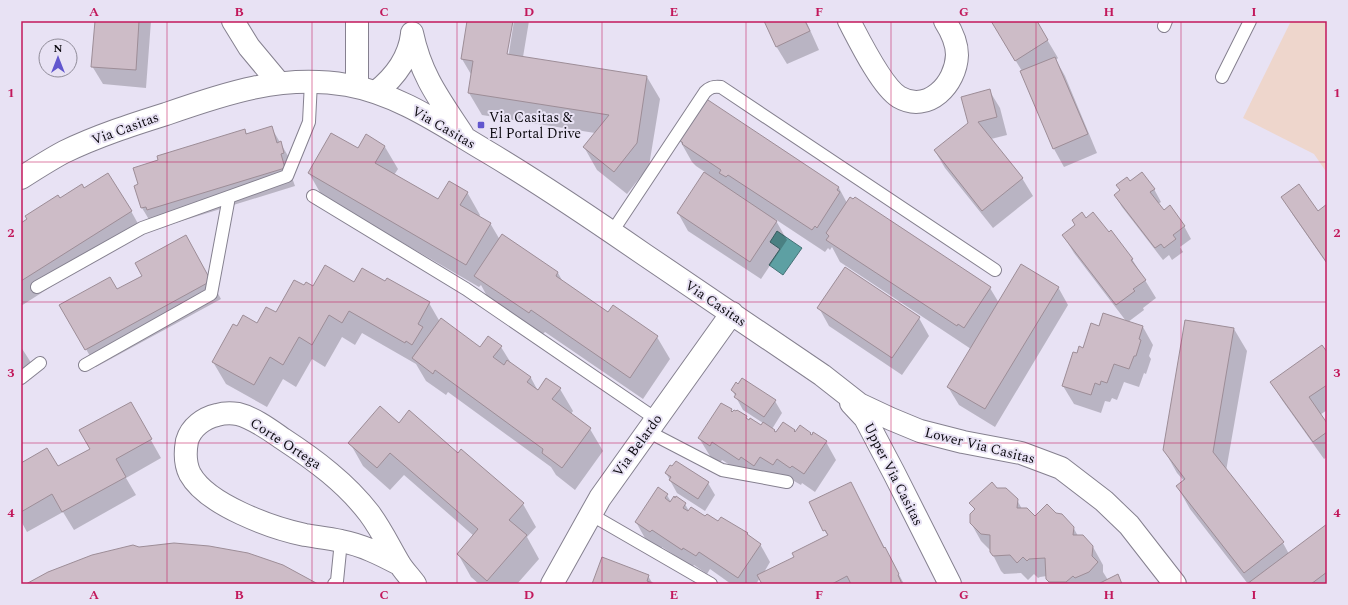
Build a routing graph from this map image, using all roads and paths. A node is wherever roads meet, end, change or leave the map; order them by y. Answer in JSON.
{"nodes":[{"id":1,"x":233,"y":21,"type":"edge"},
{"id":2,"x":357,"y":21,"type":"edge"},
{"id":3,"x":849,"y":21,"type":"edge"},
{"id":4,"x":945,"y":21,"type":"edge"},
{"id":5,"x":1250,"y":21,"type":"edge"},
{"id":6,"x":412,"y":27,"type":"edge"},
{"id":7,"x":1222,"y":77,"type":"dead end"},
{"id":8,"x":311,"y":82,"type":"junction"},
{"id":9,"x":279,"y":83,"type":"junction"},
{"id":10,"x":367,"y":90,"type":"junction"},
{"id":11,"x":466,"y":139,"type":"junction"},
{"id":12,"x":21,"y":178,"type":"edge"},
{"id":13,"x":229,"y":196,"type":"junction"},
{"id":14,"x":313,"y":196,"type":"dead end"},
{"id":15,"x":612,"y":232,"type":"junction"},
{"id":16,"x":995,"y":270,"type":"dead end"},
{"id":17,"x":37,"y":288,"type":"dead end"},
{"id":18,"x":732,"y":313,"type":"junction"},
{"id":19,"x":40,"y":362,"type":"dead end"},
{"id":20,"x":84,"y":365,"type":"dead end"},
{"id":21,"x":822,"y":375,"type":"junction"},
{"id":22,"x":21,"y":378,"type":"edge"},
{"id":23,"x":652,"y":425,"type":"junction"},
{"id":24,"x":787,"y":482,"type":"dead end"},
{"id":25,"x":590,"y":514,"type":"junction"},
{"id":26,"x":341,"y":541,"type":"junction"},
{"id":27,"x":399,"y":564,"type":"junction"},
{"id":28,"x":334,"y":584,"type":"edge"},
{"id":29,"x":415,"y":584,"type":"edge"},
{"id":30,"x":552,"y":584,"type":"edge"},
{"id":31,"x":711,"y":584,"type":"edge"},
{"id":32,"x":950,"y":584,"type":"edge"},
{"id":33,"x":1175,"y":584,"type":"edge"}],
"edges":[{"from":1,"to":9,"type":"street"},
{"from":2,"to":10,"type":"street"},
{"from":3,"to":4,"type":"street"},
{"from":5,"to":7,"type":"lane"},
{"from":6,"to":10,"type":"street"},
{"from":6,"to":11,"type":"street"},
{"from":8,"to":9,"type":"street","name":"Via Casitas"},
{"from":8,"to":10,"type":"street","name":"Via Casitas"},
{"from":8,"to":13,"type":"lane"},
{"from":9,"to":12,"type":"street","name":"Via Casitas"},
{"from":10,"to":11,"type":"street","name":"Via Casitas"},
{"from":11,"to":15,"type":"street","name":"Via Casitas"},
{"from":13,"to":17,"type":"lane"},
{"from":13,"to":20,"type":"lane"},
{"from":14,"to":23,"type":"lane"},
{"from":15,"to":16,"type":"lane"},
{"from":15,"to":18,"type":"street","name":"Via Casitas"},
{"from":18,"to":21,"type":"street","name":"Via Casitas"},
{"from":18,"to":23,"type":"street","name":"Via Belardo"},
{"from":19,"to":22,"type":"lane"},
{"from":21,"to":32,"type":"street","name":"Upper Via Casitas"},
{"from":21,"to":33,"type":"street","name":"Lower Via Casitas"},
{"from":23,"to":24,"type":"lane"},
{"from":23,"to":25,"type":"street","name":"Via Belardo"},
{"from":25,"to":30,"type":"street","name":"Via Belardo"},
{"from":25,"to":31,"type":"lane"},
{"from":26,"to":27,"type":"street","name":"Corte Ortega"},
{"from":26,"to":27,"type":"street","name":"Corte Ortega"},
{"from":26,"to":28,"type":"lane"},
{"from":27,"to":29,"type":"street","name":"Corte Ortega"}]}
